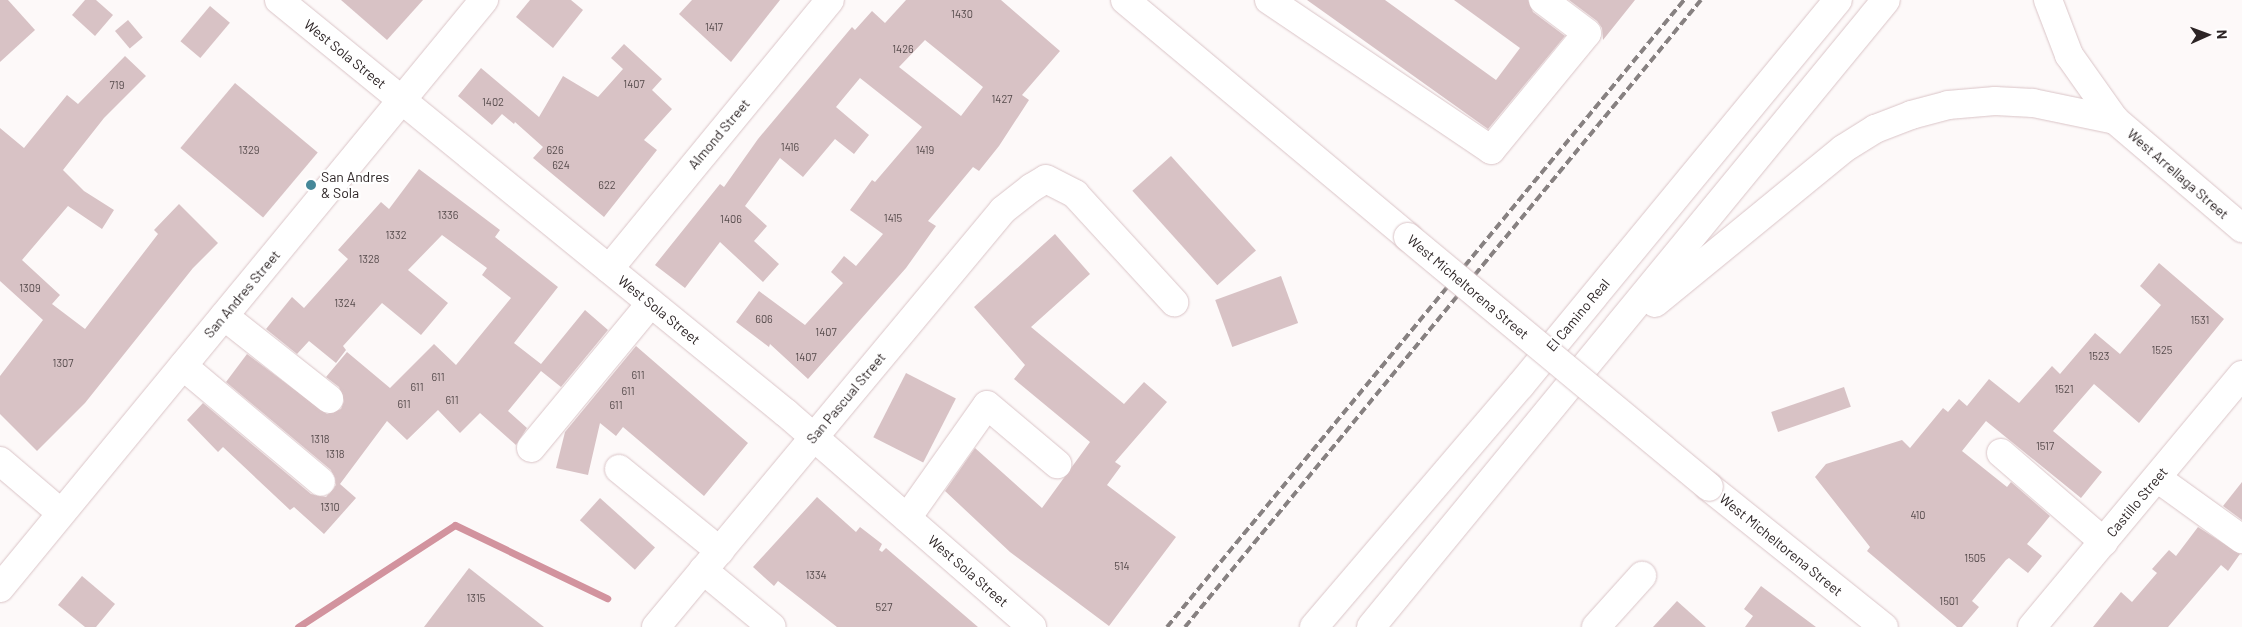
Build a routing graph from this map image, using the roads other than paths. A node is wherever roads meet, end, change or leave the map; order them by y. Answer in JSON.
{"nodes":[{"id":1,"x":279,"y":0,"type":"edge"},
{"id":2,"x":484,"y":0,"type":"edge"},
{"id":3,"x":830,"y":0,"type":"edge"},
{"id":4,"x":1125,"y":0,"type":"edge"},
{"id":5,"x":1269,"y":0,"type":"edge"},
{"id":6,"x":1543,"y":0,"type":"edge"},
{"id":7,"x":1838,"y":0,"type":"edge"},
{"id":8,"x":1886,"y":0,"type":"edge"},
{"id":9,"x":2048,"y":0,"type":"edge"},
{"id":10,"x":402,"y":99,"type":"junction"},
{"id":11,"x":2115,"y":120,"type":"junction"},
{"id":12,"x":2242,"y":228,"type":"edge"},
{"id":13,"x":609,"y":269,"type":"junction"},
{"id":14,"x":1174,"y":302,"type":"dead end"},
{"id":15,"x":650,"y":303,"type":"junction"},
{"id":16,"x":224,"y":316,"type":"junction"},
{"id":17,"x":1608,"y":341,"type":"junction"},
{"id":18,"x":183,"y":366,"type":"junction"},
{"id":19,"x":2242,"y":375,"type":"edge"},
{"id":20,"x":329,"y":400,"type":"dead end"},
{"id":21,"x":814,"y":437,"type":"junction"},
{"id":22,"x":532,"y":448,"type":"dead end"},
{"id":23,"x":2001,"y":453,"type":"dead end"},
{"id":24,"x":0,"y":461,"type":"edge"},
{"id":25,"x":1056,"y":464,"type":"dead end"},
{"id":26,"x":620,"y":469,"type":"dead end"},
{"id":27,"x":2157,"y":478,"type":"junction"},
{"id":28,"x":321,"y":482,"type":"dead end"},
{"id":29,"x":61,"y":513,"type":"junction"},
{"id":30,"x":907,"y":518,"type":"junction"},
{"id":31,"x":2242,"y":539,"type":"edge"},
{"id":32,"x":2104,"y":542,"type":"junction"},
{"id":33,"x":712,"y":561,"type":"junction"},
{"id":34,"x":1642,"y":576,"type":"dead end"},
{"id":35,"x":0,"y":588,"type":"edge"},
{"id":36,"x":656,"y":627,"type":"edge"},
{"id":37,"x":772,"y":627,"type":"edge"},
{"id":38,"x":1032,"y":627,"type":"edge"},
{"id":39,"x":1314,"y":627,"type":"edge"},
{"id":40,"x":1371,"y":627,"type":"edge"},
{"id":41,"x":1596,"y":627,"type":"edge"},
{"id":42,"x":1884,"y":627,"type":"edge"},
{"id":43,"x":2032,"y":627,"type":"edge"}],
"edges":[{"from":1,"to":10,"type":"main road","name":"West Sola Street"},
{"from":2,"to":10,"type":"main road","name":"San Andres Street"},
{"from":3,"to":13,"type":"main road","name":"Almond Street"},
{"from":4,"to":42,"type":"main road","name":"West Micheltorena Street","bridge":true},
{"from":5,"to":6,"type":"main road"},
{"from":7,"to":39,"type":"main road","name":"El Camino Real"},
{"from":8,"to":17,"type":"main road"},
{"from":9,"to":11,"type":"main road","name":"West Arrellaga Street"},
{"from":10,"to":13,"type":"main road","name":"West Sola Street"},
{"from":10,"to":16,"type":"main road","name":"San Andres Street"},
{"from":11,"to":12,"type":"main road","name":"West Arrellaga Street"},
{"from":11,"to":17,"type":"main road"},
{"from":13,"to":15,"type":"main road","name":"West Sola Street"},
{"from":14,"to":21,"type":"main road","name":"San Pascual Street"},
{"from":15,"to":21,"type":"main road","name":"West Sola Street"},
{"from":15,"to":22,"type":"main road"},
{"from":16,"to":18,"type":"main road","name":"San Andres Street"},
{"from":16,"to":20,"type":"main road"},
{"from":17,"to":40,"type":"main road"},
{"from":18,"to":28,"type":"main road"},
{"from":18,"to":29,"type":"main road","name":"San Andres Street"},
{"from":19,"to":27,"type":"main road","name":"Castillo Street"},
{"from":21,"to":30,"type":"main road","name":"West Sola Street"},
{"from":21,"to":33,"type":"main road","name":"San Pascual Street"},
{"from":23,"to":32,"type":"main road"},
{"from":24,"to":29,"type":"main road"},
{"from":25,"to":30,"type":"main road"},
{"from":26,"to":33,"type":"main road"},
{"from":27,"to":31,"type":"main road"},
{"from":27,"to":32,"type":"main road","name":"Castillo Street"},
{"from":29,"to":35,"type":"main road","name":"San Andres Street"},
{"from":30,"to":38,"type":"main road","name":"West Sola Street"},
{"from":32,"to":43,"type":"main road","name":"Castillo Street"},
{"from":33,"to":36,"type":"main road","name":"San Pascual Street"},
{"from":33,"to":37,"type":"main road"},
{"from":34,"to":41,"type":"main road"}]}
